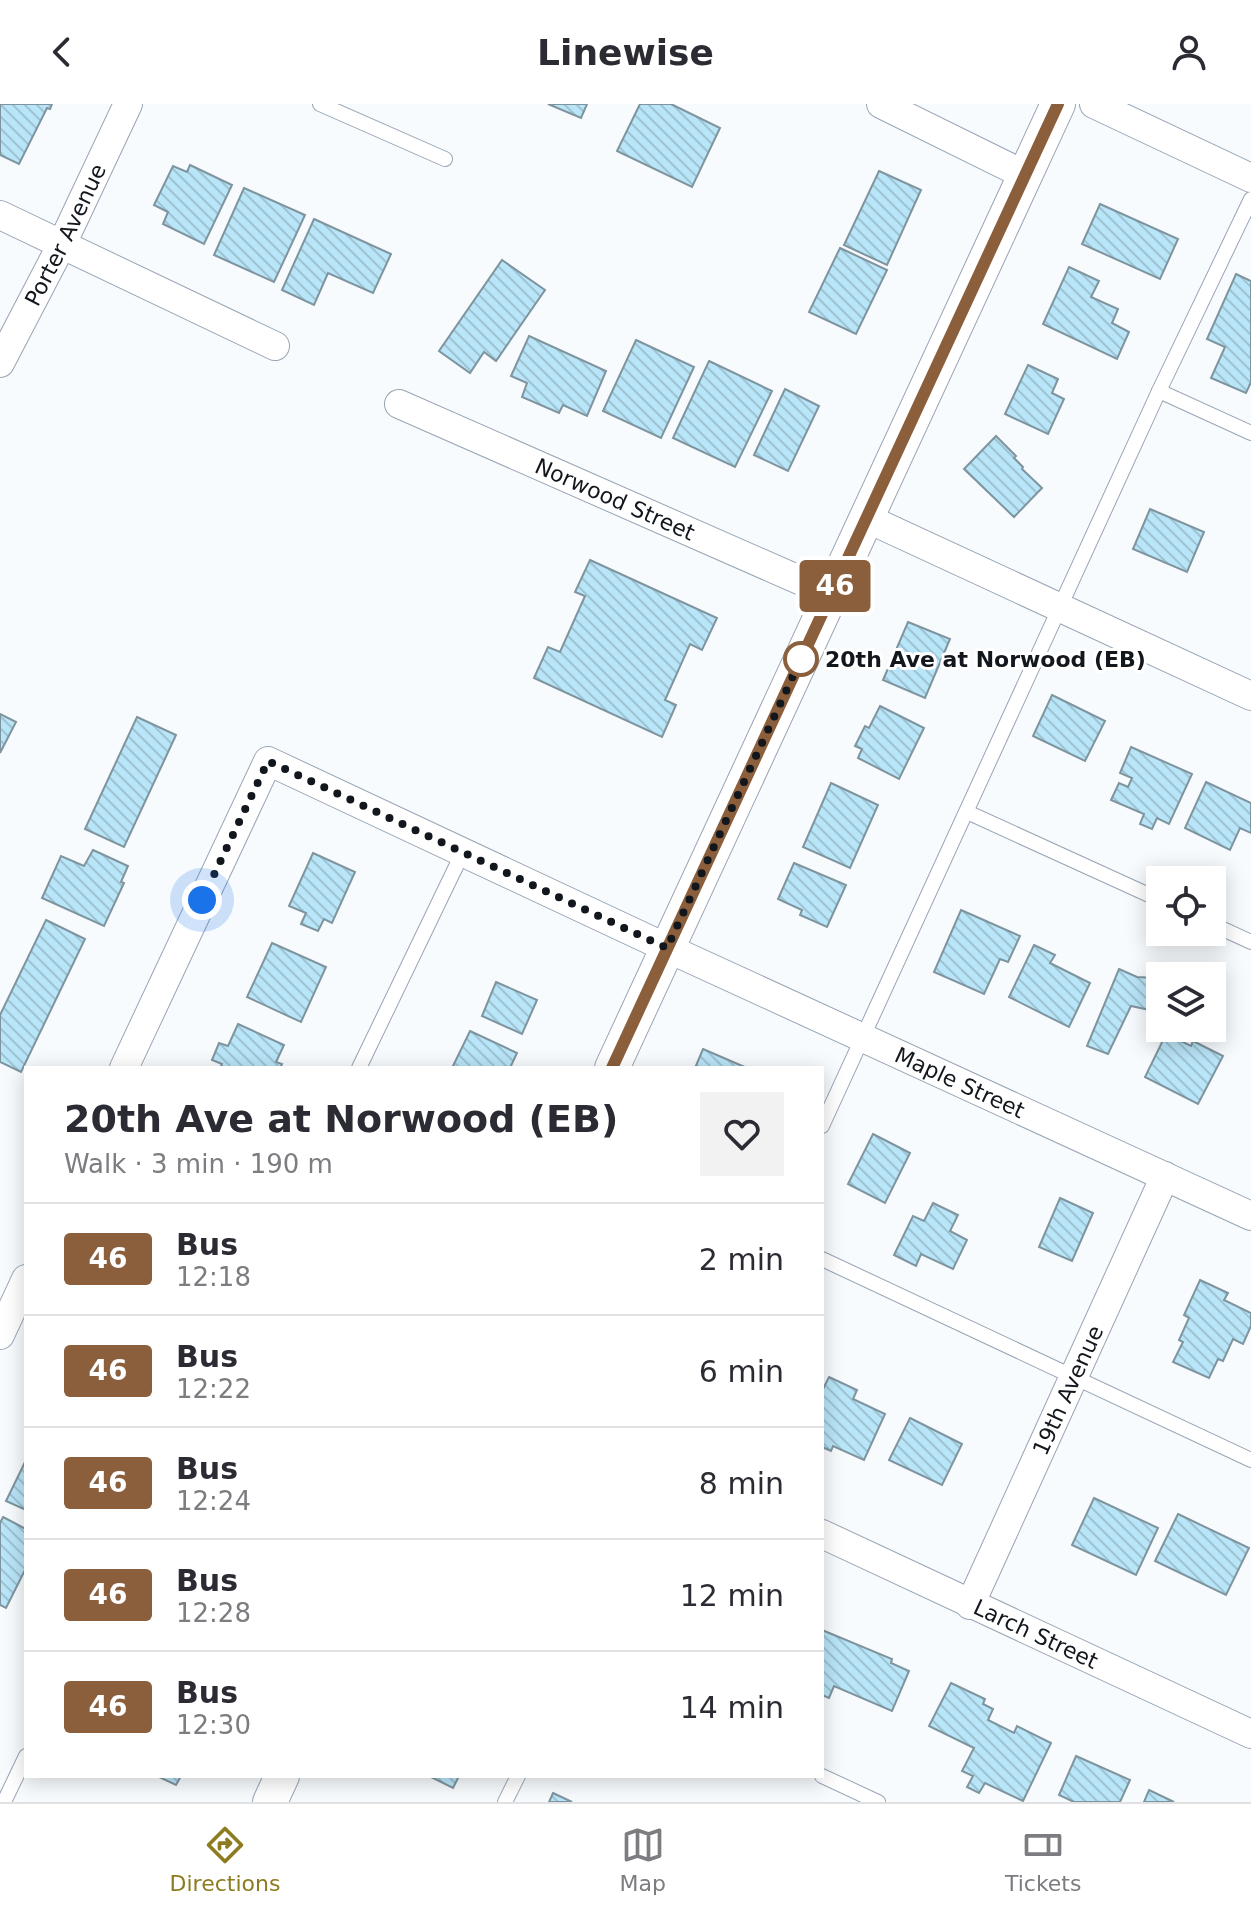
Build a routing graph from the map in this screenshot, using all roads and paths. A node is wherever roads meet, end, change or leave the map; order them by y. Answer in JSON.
{"nodes":[{"id":1,"x":128,"y":104,"type":"edge"},
{"id":2,"x":320,"y":104,"type":"edge"},
{"id":3,"x":881,"y":104,"type":"edge"},
{"id":4,"x":1058,"y":104,"type":"edge"},
{"id":5,"x":1094,"y":104,"type":"edge"},
{"id":6,"x":445,"y":159,"type":"dead end"},
{"id":7,"x":1025,"y":175,"type":"junction"},
{"id":8,"x":1251,"y":178,"type":"edge"},
{"id":9,"x":1251,"y":199,"type":"edge"},
{"id":10,"x":0,"y":215,"type":"edge"},
{"id":11,"x":62,"y":244,"type":"junction"},
{"id":12,"x":275,"y":346,"type":"dead end"},
{"id":13,"x":0,"y":363,"type":"edge"},
{"id":14,"x":1159,"y":391,"type":"junction"},
{"id":15,"x":399,"y":404,"type":"dead end"},
{"id":16,"x":1251,"y":433,"type":"edge"},
{"id":17,"x":866,"y":518,"type":"junction"},
{"id":18,"x":831,"y":594,"type":"junction"},
{"id":19,"x":1059,"y":607,"type":"junction"},
{"id":20,"x":1251,"y":696,"type":"edge"},
{"id":21,"x":967,"y":812,"type":"junction"},
{"id":22,"x":463,"y":852,"type":"junction"},
{"id":23,"x":1146,"y":894,"type":"edge"},
{"id":24,"x":1226,"y":930,"type":"edge"},
{"id":25,"x":1251,"y":942,"type":"edge"},
{"id":26,"x":667,"y":948,"type":"junction"},
{"id":27,"x":862,"y":1038,"type":"junction"},
{"id":28,"x":125,"y":1066,"type":"edge"},
{"id":29,"x":360,"y":1066,"type":"edge"},
{"id":30,"x":613,"y":1066,"type":"edge"},
{"id":31,"x":824,"y":1122,"type":"edge"},
{"id":32,"x":1165,"y":1176,"type":"junction"},
{"id":33,"x":1251,"y":1216,"type":"edge"},
{"id":34,"x":824,"y":1260,"type":"edge"},
{"id":35,"x":24,"y":1283,"type":"edge"},
{"id":36,"x":0,"y":1335,"type":"edge"},
{"id":37,"x":1073,"y":1378,"type":"junction"},
{"id":38,"x":1251,"y":1460,"type":"edge"},
{"id":39,"x":824,"y":1535,"type":"edge"},
{"id":40,"x":970,"y":1605,"type":"junction"},
{"id":41,"x":1251,"y":1734,"type":"edge"},
{"id":42,"x":24,"y":1760,"type":"edge"},
{"id":43,"x":824,"y":1777,"type":"edge"},
{"id":44,"x":517,"y":1778,"type":"edge"},
{"id":45,"x":4,"y":1802,"type":"edge"},
{"id":46,"x":505,"y":1802,"type":"edge"},
{"id":47,"x":878,"y":1802,"type":"edge"}],
"edges":[{"from":1,"to":11,"type":"street","name":"Porter Avenue"},
{"from":2,"to":6,"type":"lane"},
{"from":3,"to":7,"type":"street"},
{"from":4,"to":7,"type":"street"},
{"from":5,"to":8,"type":"street"},
{"from":7,"to":17,"type":"street"},
{"from":9,"to":14,"type":"lane"},
{"from":10,"to":11,"type":"street"},
{"from":11,"to":12,"type":"street"},
{"from":11,"to":13,"type":"street","name":"Porter Avenue"},
{"from":14,"to":16,"type":"lane"},
{"from":14,"to":19,"type":"lane"},
{"from":15,"to":18,"type":"street","name":"Norwood Street"},
{"from":17,"to":18,"type":"street"},
{"from":17,"to":19,"type":"street"},
{"from":18,"to":26,"type":"street"},
{"from":19,"to":20,"type":"street"},
{"from":19,"to":21,"type":"lane"},
{"from":21,"to":23,"type":"lane"},
{"from":21,"to":27,"type":"lane"},
{"from":22,"to":26,"type":"street","name":"Maple Street"},
{"from":22,"to":28,"type":"street","name":"Maple Street"},
{"from":22,"to":29,"type":"lane"},
{"from":24,"to":25,"type":"lane"},
{"from":26,"to":27,"type":"street","name":"Maple Street"},
{"from":26,"to":30,"type":"street"},
{"from":27,"to":31,"type":"lane"},
{"from":27,"to":32,"type":"street","name":"Maple Street"},
{"from":32,"to":33,"type":"street","name":"Maple Street"},
{"from":32,"to":37,"type":"street","name":"19th Avenue"},
{"from":34,"to":37,"type":"lane"},
{"from":35,"to":36,"type":"street"},
{"from":37,"to":38,"type":"lane"},
{"from":37,"to":40,"type":"street","name":"19th Avenue"},
{"from":39,"to":40,"type":"street","name":"Larch Street"},
{"from":40,"to":41,"type":"street","name":"Larch Street"},
{"from":42,"to":45,"type":"lane"},
{"from":43,"to":47,"type":"lane"},
{"from":44,"to":46,"type":"lane"}]}
